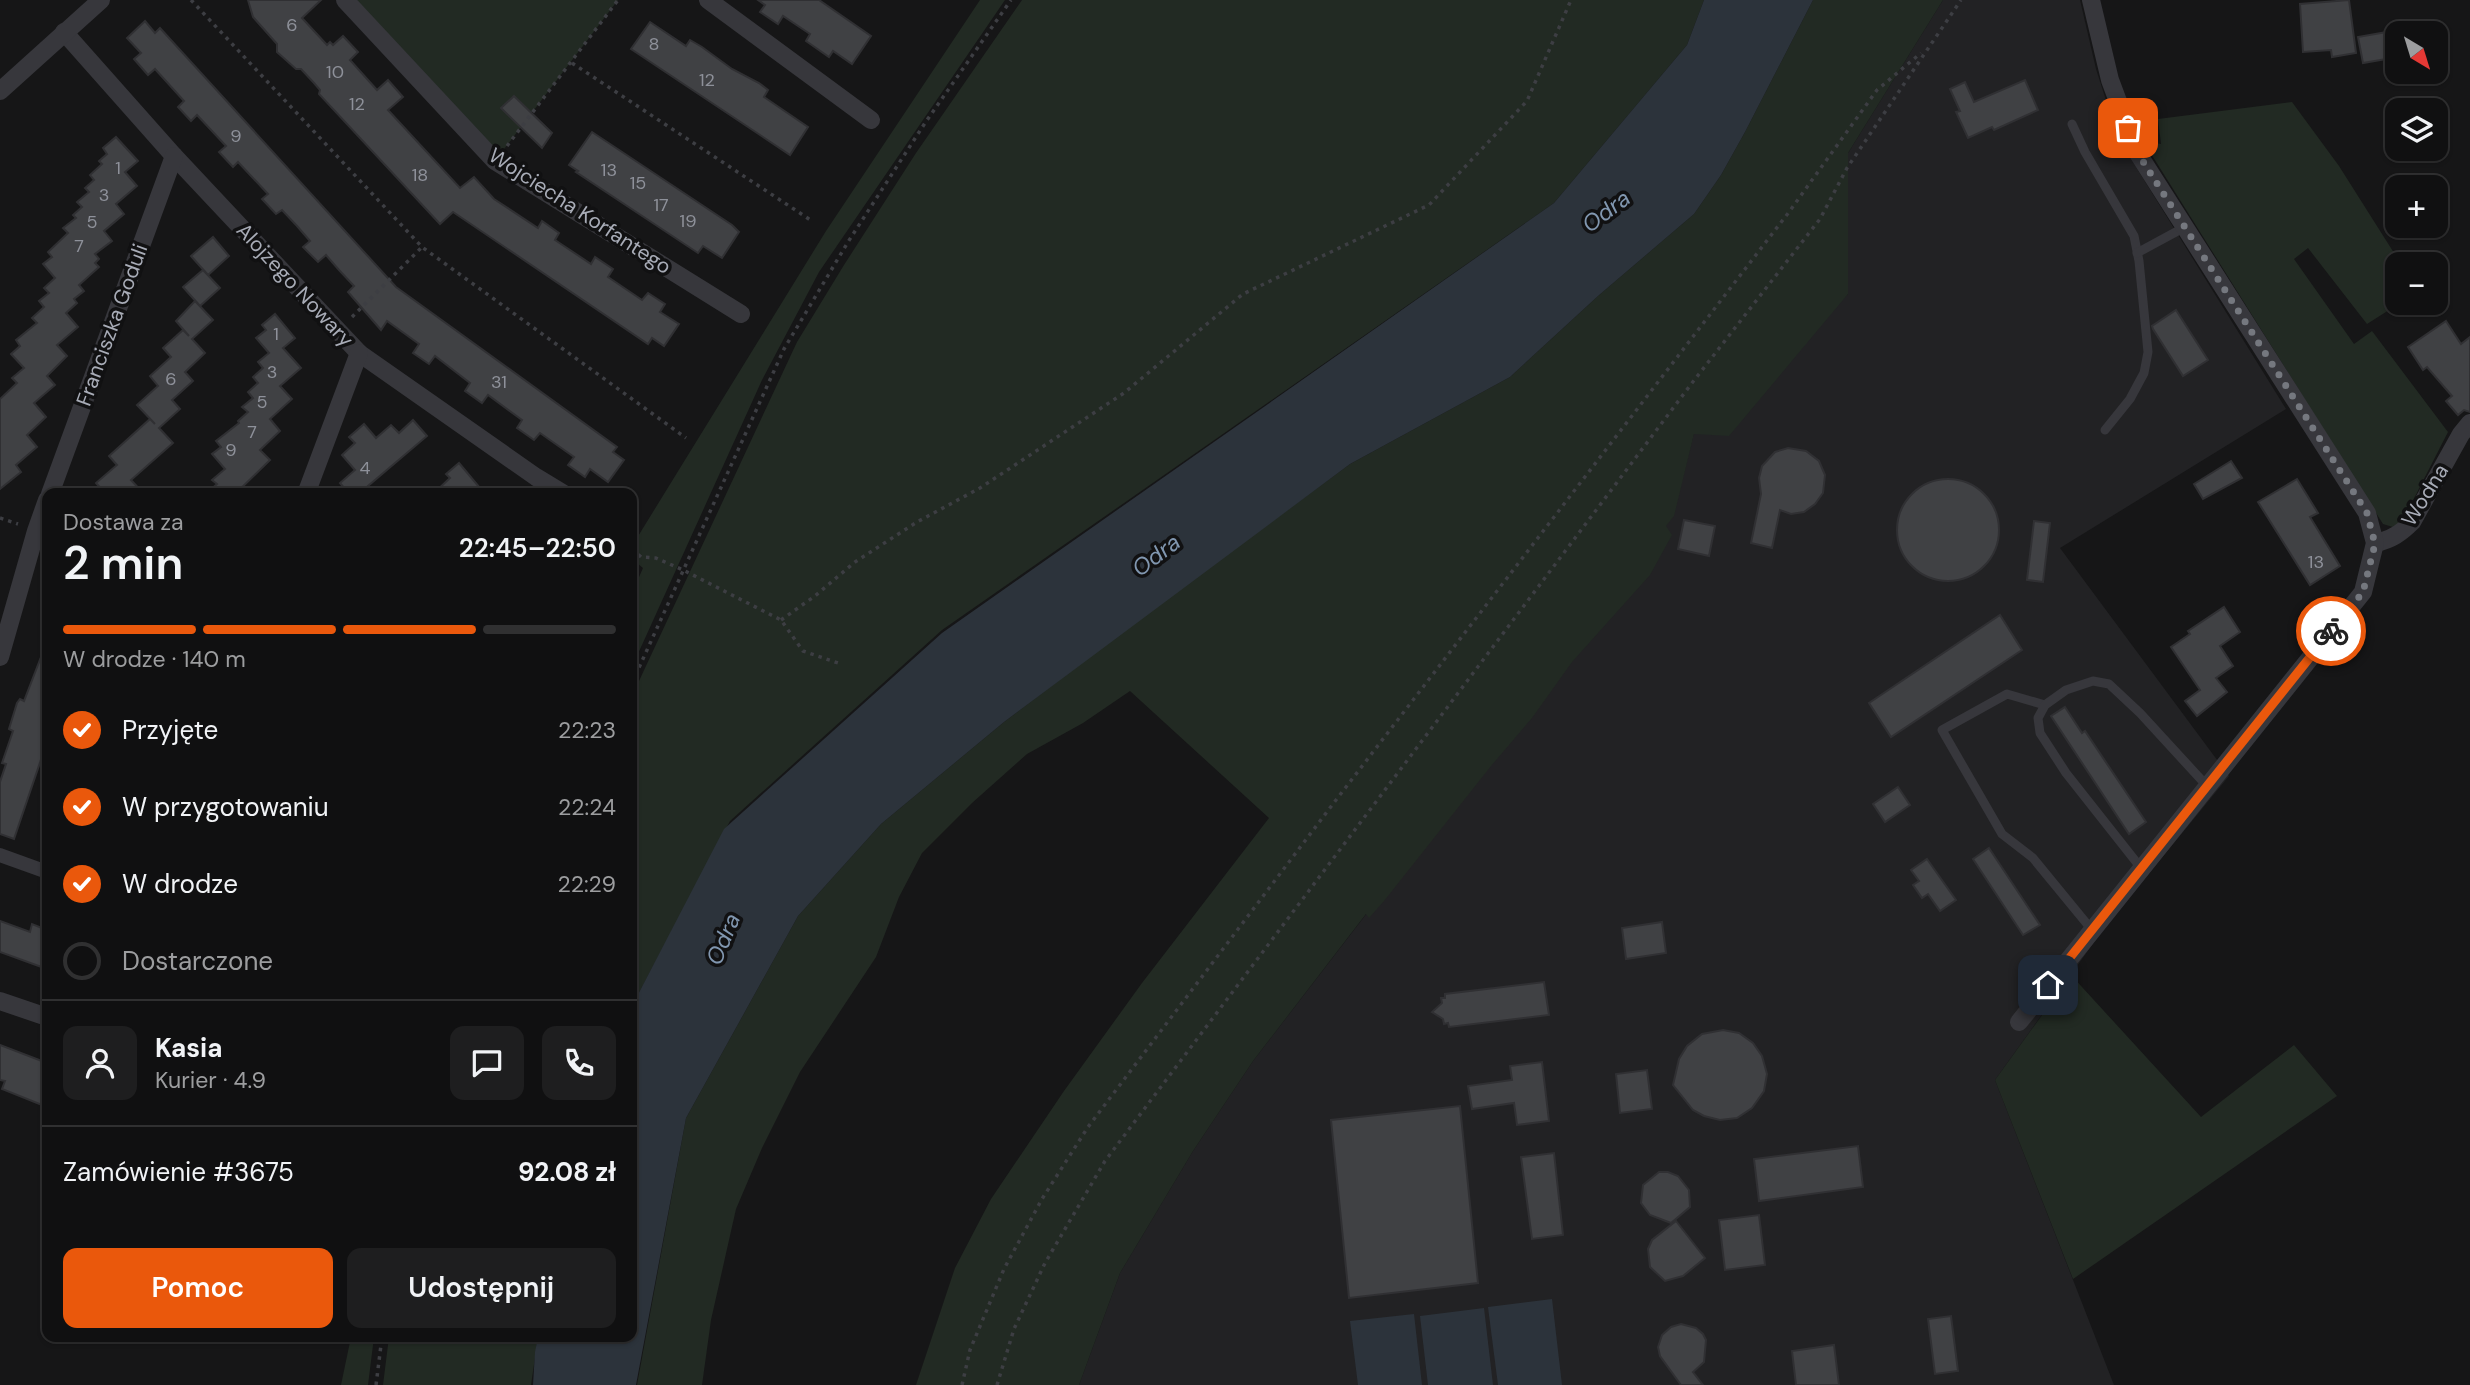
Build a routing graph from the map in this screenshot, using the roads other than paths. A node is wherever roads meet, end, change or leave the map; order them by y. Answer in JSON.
{"nodes":[{"id":1,"x":101,"y":0,"type":"edge"},
{"id":2,"x":708,"y":0,"type":"edge"},
{"id":3,"x":2091,"y":0,"type":"edge"},
{"id":4,"x":352,"y":2,"type":"edge"},
{"id":5,"x":64,"y":32,"type":"junction"},
{"id":6,"x":0,"y":91,"type":"edge"},
{"id":7,"x":872,"y":120,"type":"dead end"},
{"id":8,"x":2072,"y":124,"type":"dead end"},
{"id":9,"x":174,"y":156,"type":"junction"},
{"id":10,"x":2185,"y":227,"type":"junction"},
{"id":11,"x":2137,"y":253,"type":"junction"},
{"id":12,"x":741,"y":314,"type":"dead end"},
{"id":13,"x":359,"y":353,"type":"junction"},
{"id":14,"x":2470,"y":423,"type":"edge"},
{"id":15,"x":2105,"y":430,"type":"dead end"},
{"id":16,"x":532,"y":485,"type":"edge"},
{"id":17,"x":52,"y":488,"type":"edge"},
{"id":18,"x":308,"y":488,"type":"edge"},
{"id":19,"x":42,"y":514,"type":"edge"},
{"id":20,"x":2375,"y":544,"type":"junction"},
{"id":21,"x":0,"y":657,"type":"edge"},
{"id":22,"x":2045,"y":705,"type":"junction"},
{"id":23,"x":2207,"y":786,"type":"junction"},
{"id":24,"x":0,"y":855,"type":"edge"},
{"id":25,"x":2141,"y":868,"type":"junction"},
{"id":26,"x":42,"y":870,"type":"edge"},
{"id":27,"x":2092,"y":930,"type":"junction"},
{"id":28,"x":0,"y":1001,"type":"edge"},
{"id":29,"x":42,"y":1015,"type":"edge"},
{"id":30,"x":2019,"y":1022,"type":"dead end"}],
"edges":[{"from":1,"to":5,"type":"street"},
{"from":2,"to":7,"type":"street"},
{"from":3,"to":10,"type":"street"},
{"from":4,"to":12,"type":"street","name":"Wojciecha Korfantego"},
{"from":5,"to":6,"type":"street"},
{"from":5,"to":9,"type":"street","name":"Alojzego Nowary"},
{"from":8,"to":11,"type":"lane"},
{"from":9,"to":13,"type":"street","name":"Alojzego Nowary"},
{"from":9,"to":17,"type":"street","name":"Franciszka Goduli"},
{"from":10,"to":11,"type":"lane"},
{"from":10,"to":20,"type":"street"},
{"from":11,"to":15,"type":"lane"},
{"from":13,"to":16,"type":"street","name":"Alojzego Nowary"},
{"from":13,"to":18,"type":"street"},
{"from":14,"to":20,"type":"street","name":"Wodna"},
{"from":19,"to":21,"type":"street"},
{"from":20,"to":23,"type":"street"},
{"from":22,"to":23,"type":"lane"},
{"from":22,"to":25,"type":"lane"},
{"from":22,"to":27,"type":"lane"},
{"from":23,"to":25,"type":"street"},
{"from":24,"to":26,"type":"street"},
{"from":25,"to":27,"type":"street"},
{"from":27,"to":30,"type":"street"},
{"from":28,"to":29,"type":"street"}]}
